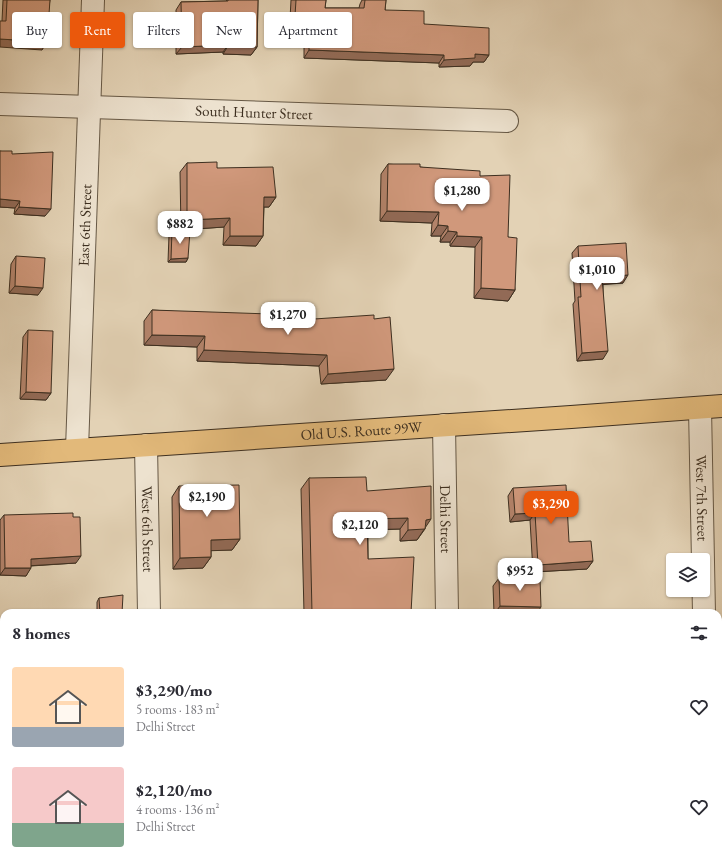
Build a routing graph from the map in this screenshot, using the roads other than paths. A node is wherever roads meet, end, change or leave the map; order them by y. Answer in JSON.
{"nodes":[{"id":1,"x":93,"y":0,"type":"edge"},
{"id":2,"x":0,"y":104,"type":"edge"},
{"id":3,"x":89,"y":107,"type":"junction"},
{"id":4,"x":507,"y":121,"type":"dead end"},
{"id":5,"x":722,"y":406,"type":"edge"},
{"id":6,"x":700,"y":408,"type":"junction"},
{"id":7,"x":444,"y":425,"type":"junction"},
{"id":8,"x":146,"y":445,"type":"junction"},
{"id":9,"x":77,"y":450,"type":"junction"},
{"id":10,"x":0,"y":454,"type":"edge"},
{"id":11,"x":149,"y":609,"type":"edge"},
{"id":12,"x":447,"y":609,"type":"edge"},
{"id":13,"x":704,"y":609,"type":"edge"}],
"edges":[{"from":1,"to":3,"type":"street","name":"East 6th Street"},
{"from":2,"to":3,"type":"street","name":"South Hunter Street"},
{"from":3,"to":4,"type":"street","name":"South Hunter Street"},
{"from":3,"to":9,"type":"street","name":"East 6th Street"},
{"from":5,"to":6,"type":"main road","name":"Old U.S. Route 99W"},
{"from":6,"to":7,"type":"main road","name":"Old U.S. Route 99W"},
{"from":6,"to":13,"type":"street","name":"West 7th Street"},
{"from":7,"to":8,"type":"main road","name":"Old U.S. Route 99W"},
{"from":7,"to":12,"type":"street","name":"Delhi Street"},
{"from":8,"to":9,"type":"main road","name":"Old U.S. Route 99W"},
{"from":8,"to":11,"type":"street","name":"West 6th Street"},
{"from":9,"to":10,"type":"main road","name":"Old U.S. Route 99W"}]}
